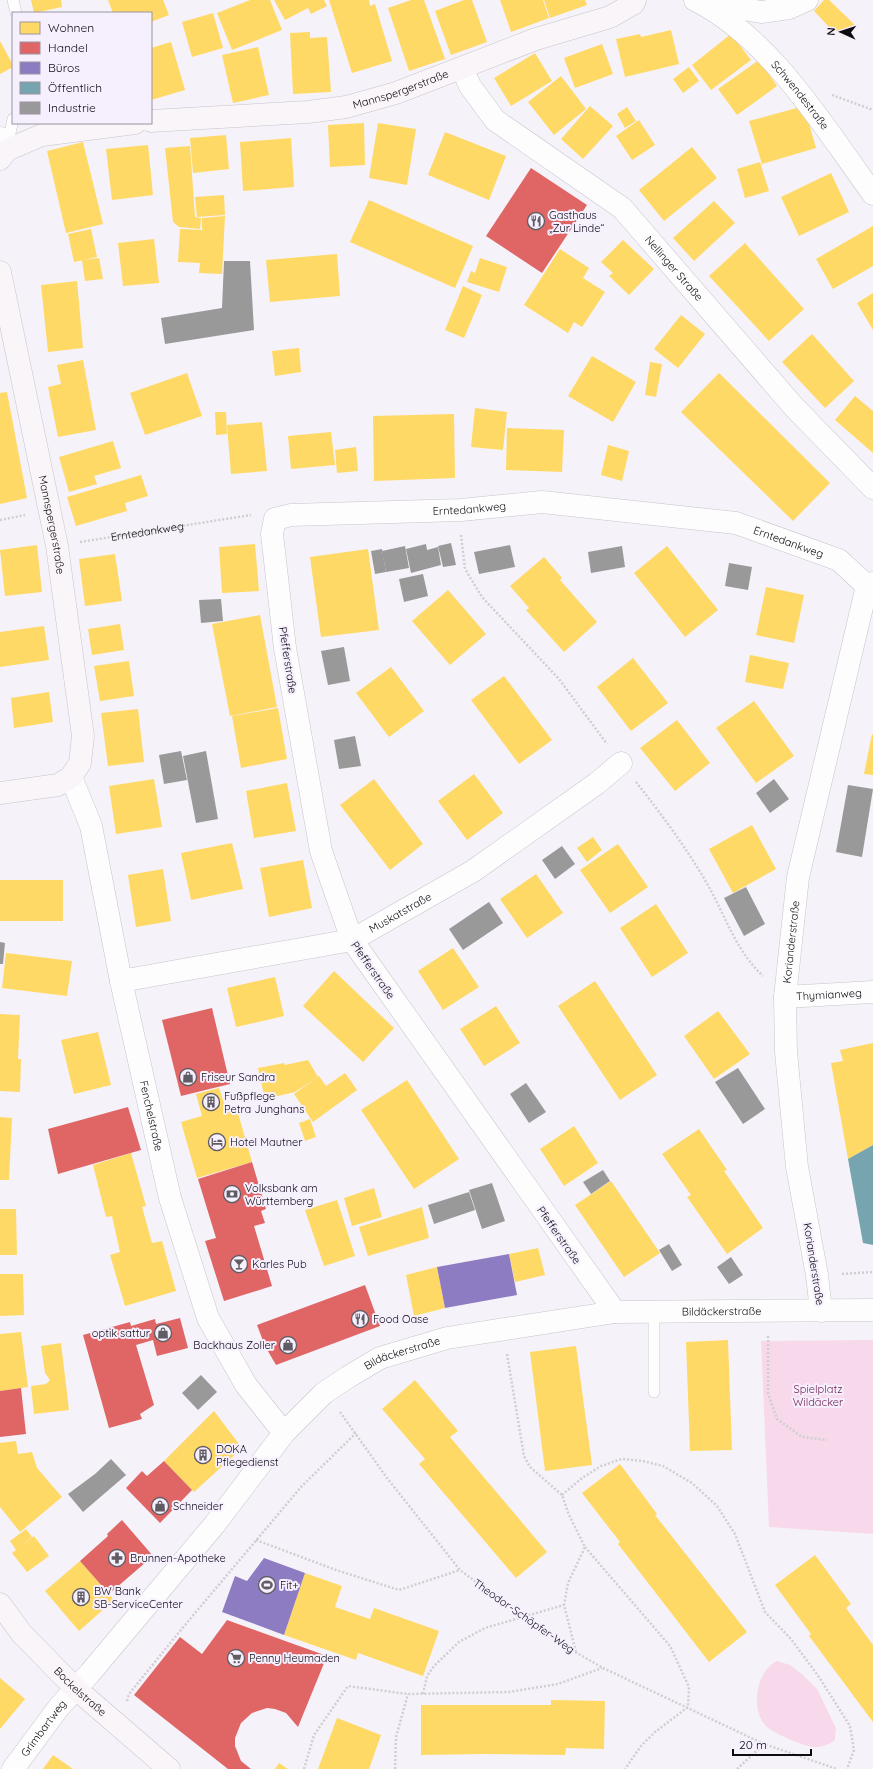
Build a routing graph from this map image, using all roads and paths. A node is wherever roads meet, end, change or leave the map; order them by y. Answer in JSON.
{"nodes":[{"id":1,"x":13,"y":0,"type":"edge"},
{"id":2,"x":635,"y":0,"type":"edge"},
{"id":3,"x":807,"y":0,"type":"edge"},
{"id":4,"x":704,"y":4,"type":"edge"},
{"id":5,"x":16,"y":12,"type":"edge"},
{"id":6,"x":462,"y":68,"type":"junction"},
{"id":7,"x":152,"y":121,"type":"edge"},
{"id":8,"x":12,"y":123,"type":"edge"},
{"id":9,"x":127,"y":124,"type":"edge"},
{"id":10,"x":2,"y":149,"type":"edge"},
{"id":11,"x":873,"y":194,"type":"edge"},
{"id":12,"x":0,"y":272,"type":"edge"},
{"id":13,"x":873,"y":488,"type":"edge"},
{"id":14,"x":275,"y":518,"type":"junction"},
{"id":15,"x":57,"y":546,"type":"junction"},
{"id":16,"x":870,"y":585,"type":"edge"},
{"id":17,"x":621,"y":763,"type":"dead end"},
{"id":18,"x":71,"y":777,"type":"junction"},
{"id":19,"x":0,"y":793,"type":"edge"},
{"id":20,"x":352,"y":940,"type":"junction"},
{"id":21,"x":121,"y":981,"type":"junction"},
{"id":22,"x":873,"y":992,"type":"edge"},
{"id":23,"x":785,"y":997,"type":"junction"},
{"id":24,"x":873,"y":1272,"type":"edge"},
{"id":25,"x":817,"y":1275,"type":"junction"},
{"id":26,"x":873,"y":1310,"type":"edge"},
{"id":27,"x":767,"y":1311,"type":"junction"},
{"id":28,"x":821,"y":1311,"type":"junction"},
{"id":29,"x":615,"y":1312,"type":"junction"},
{"id":30,"x":654,"y":1312,"type":"junction"},
{"id":31,"x":503,"y":1330,"type":"junction"},
{"id":32,"x":654,"y":1392,"type":"dead end"},
{"id":33,"x":324,"y":1393,"type":"junction"},
{"id":34,"x":284,"y":1433,"type":"junction"},
{"id":35,"x":356,"y":1433,"type":"junction"},
{"id":36,"x":827,"y":1440,"type":"dead end"},
{"id":37,"x":562,"y":1494,"type":"junction"},
{"id":38,"x":256,"y":1540,"type":"junction"},
{"id":39,"x":585,"y":1547,"type":"junction"},
{"id":40,"x":460,"y":1570,"type":"junction"},
{"id":41,"x":0,"y":1604,"type":"edge"},
{"id":42,"x":564,"y":1606,"type":"junction"},
{"id":43,"x":524,"y":1618,"type":"junction"},
{"id":44,"x":577,"y":1653,"type":"junction"},
{"id":45,"x":603,"y":1668,"type":"junction"},
{"id":46,"x":75,"y":1688,"type":"junction"},
{"id":47,"x":408,"y":1694,"type":"junction"},
{"id":48,"x":423,"y":1694,"type":"junction"},
{"id":49,"x":688,"y":1707,"type":"junction"},
{"id":50,"x":118,"y":1726,"type":"junction"},
{"id":51,"x":764,"y":1744,"type":"junction"},
{"id":52,"x":13,"y":1769,"type":"edge"},
{"id":53,"x":170,"y":1769,"type":"edge"},
{"id":54,"x":304,"y":1769,"type":"edge"},
{"id":55,"x":395,"y":1769,"type":"edge"},
{"id":56,"x":625,"y":1769,"type":"edge"},
{"id":57,"x":736,"y":1769,"type":"edge"},
{"id":58,"x":837,"y":1769,"type":"edge"},
{"id":59,"x":847,"y":1769,"type":"edge"}],
"edges":[{"from":1,"to":5,"type":"lane"},
{"from":2,"to":6,"type":"street","name":"Mannspergerstraße"},
{"from":3,"to":4,"type":"street","name":"Schwendestraße"},
{"from":4,"to":11,"type":"street","name":"Schwendestraße"},
{"from":6,"to":7,"type":"street","name":"Mannspergerstraße"},
{"from":6,"to":13,"type":"street","name":"Nellinger Straße"},
{"from":8,"to":10,"type":"lane"},
{"from":9,"to":10,"type":"street"},
{"from":12,"to":15,"type":"street","name":"Mannspergerstraße"},
{"from":14,"to":15,"type":"path","name":"Erntedankweg"},
{"from":14,"to":16,"type":"street","name":"Erntedankweg"},
{"from":14,"to":20,"type":"street","name":"Pfefferstraße"},
{"from":15,"to":18,"type":"street","name":"Mannspergerstraße"},
{"from":16,"to":23,"type":"street","name":"Korianderstraße"},
{"from":17,"to":20,"type":"street","name":"Muskatstraße"},
{"from":18,"to":19,"type":"street"},
{"from":18,"to":21,"type":"street","name":"Fenchelstraße"},
{"from":20,"to":21,"type":"street","name":"Muskatstraße"},
{"from":20,"to":29,"type":"street","name":"Pfefferstraße"},
{"from":21,"to":34,"type":"street","name":"Fenchelstraße"},
{"from":22,"to":23,"type":"street","name":"Thymianweg"},
{"from":23,"to":25,"type":"street","name":"Korianderstraße"},
{"from":24,"to":25,"type":"path"},
{"from":25,"to":28,"type":"street","name":"Korianderstraße"},
{"from":26,"to":28,"type":"street","name":"Bildäckerstraße"},
{"from":27,"to":28,"type":"street","name":"Bildäckerstraße"},
{"from":27,"to":30,"type":"street","name":"Bildäckerstraße"},
{"from":27,"to":36,"type":"path"},
{"from":29,"to":30,"type":"street","name":"Bildäckerstraße"},
{"from":29,"to":31,"type":"street","name":"Bildäckerstraße"},
{"from":30,"to":32,"type":"lane"},
{"from":31,"to":33,"type":"street","name":"Bildäckerstraße"},
{"from":31,"to":37,"type":"path"},
{"from":33,"to":34,"type":"street","name":"Bildäckerstraße"},
{"from":33,"to":35,"type":"path","name":"Theodor-Schöpfer-Weg"},
{"from":34,"to":46,"type":"street","name":"Bildäckerstraße"},
{"from":35,"to":38,"type":"path"},
{"from":35,"to":40,"type":"path","name":"Theodor-Schöpfer-Weg"},
{"from":37,"to":39,"type":"path"},
{"from":37,"to":59,"type":"path"},
{"from":38,"to":40,"type":"path"},
{"from":38,"to":50,"type":"path"},
{"from":39,"to":42,"type":"path"},
{"from":39,"to":49,"type":"path"},
{"from":40,"to":43,"type":"path","name":"Theodor-Schöpfer-Weg"},
{"from":41,"to":46,"type":"street","name":"Bockelstraße"},
{"from":42,"to":43,"type":"path"},
{"from":42,"to":44,"type":"path"},
{"from":43,"to":44,"type":"path","name":"Theodor-Schöpfer-Weg"},
{"from":43,"to":48,"type":"path"},
{"from":44,"to":45,"type":"path","name":"Theodor-Schöpfer-Weg"},
{"from":45,"to":48,"type":"path"},
{"from":45,"to":49,"type":"path","name":"Theodor-Schöpfer-Weg"},
{"from":46,"to":50,"type":"street","name":"Bockelstraße"},
{"from":46,"to":52,"type":"street","name":"Grimbartweg"},
{"from":47,"to":48,"type":"path"},
{"from":47,"to":54,"type":"path"},
{"from":47,"to":55,"type":"path"},
{"from":49,"to":51,"type":"path","name":"Theodor-Schöpfer-Weg"},
{"from":49,"to":56,"type":"path"},
{"from":50,"to":53,"type":"street","name":"Bockelstraße"},
{"from":51,"to":57,"type":"path"},
{"from":51,"to":58,"type":"path","name":"Theodor-Schöpfer-Weg"}]}
